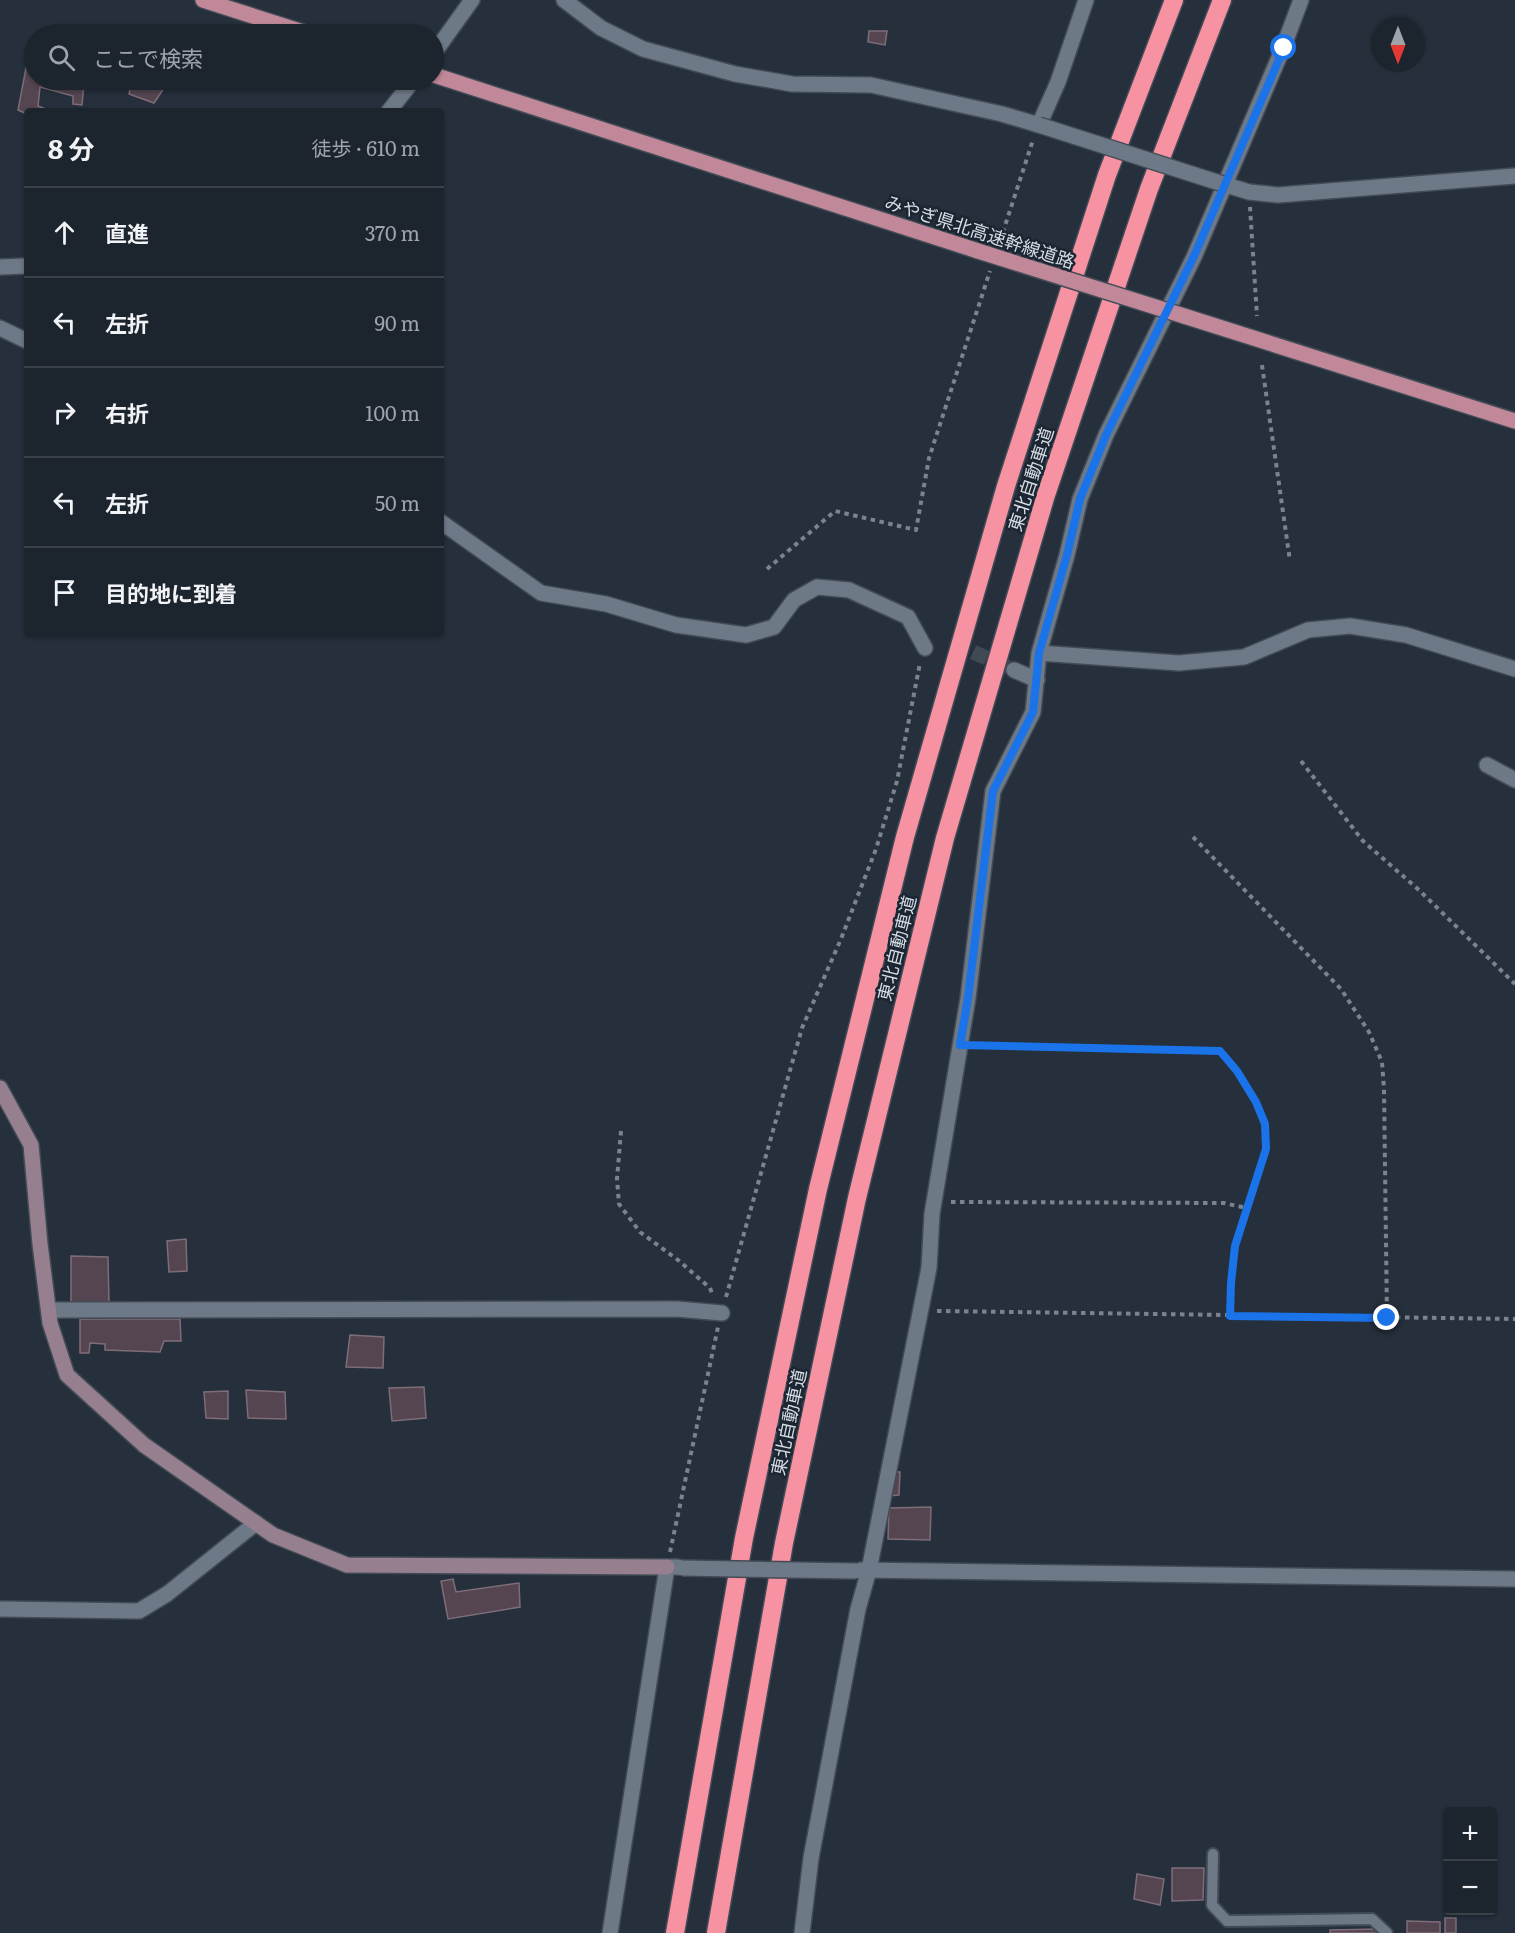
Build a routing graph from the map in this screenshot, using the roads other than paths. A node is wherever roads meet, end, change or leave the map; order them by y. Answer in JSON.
{"nodes":[{"id":1,"x":202,"y":0,"type":"edge"},
{"id":2,"x":472,"y":0,"type":"edge"},
{"id":3,"x":564,"y":0,"type":"edge"},
{"id":4,"x":1086,"y":0,"type":"edge"},
{"id":5,"x":1174,"y":0,"type":"edge"},
{"id":6,"x":1222,"y":0,"type":"edge"},
{"id":7,"x":1301,"y":0,"type":"edge"},
{"id":8,"x":278,"y":24,"type":"edge"},
{"id":9,"x":444,"y":38,"type":"edge"},
{"id":10,"x":444,"y":78,"type":"edge"},
{"id":11,"x":406,"y":90,"type":"edge"},
{"id":12,"x":391,"y":108,"type":"edge"},
{"id":13,"x":1039,"y":125,"type":"junction"},
{"id":14,"x":1515,"y":176,"type":"edge"},
{"id":15,"x":1223,"y":184,"type":"junction"},
{"id":16,"x":24,"y":266,"type":"edge"},
{"id":17,"x":0,"y":267,"type":"edge"},
{"id":18,"x":0,"y":328,"type":"edge"},
{"id":19,"x":24,"y":340,"type":"edge"},
{"id":20,"x":1515,"y":421,"type":"edge"},
{"id":21,"x":444,"y":524,"type":"edge"},
{"id":22,"x":925,"y":648,"type":"road end"},
{"id":23,"x":1039,"y":653,"type":"junction"},
{"id":24,"x":1515,"y":669,"type":"edge"},
{"id":25,"x":1014,"y":670,"type":"tunnel mouth"},
{"id":26,"x":1037,"y":680,"type":"junction"},
{"id":27,"x":1487,"y":765,"type":"dead end"},
{"id":28,"x":1515,"y":780,"type":"edge"},
{"id":29,"x":0,"y":1088,"type":"edge"},
{"id":30,"x":49,"y":1310,"type":"junction"},
{"id":31,"x":722,"y":1313,"type":"road end"},
{"id":32,"x":256,"y":1523,"type":"junction"},
{"id":33,"x":675,"y":1567,"type":"junction"},
{"id":34,"x":863,"y":1570,"type":"junction"},
{"id":35,"x":1515,"y":1579,"type":"edge"},
{"id":36,"x":0,"y":1610,"type":"edge"},
{"id":37,"x":1213,"y":1854,"type":"dead end"},
{"id":38,"x":610,"y":1933,"type":"edge"},
{"id":39,"x":675,"y":1933,"type":"edge"},
{"id":40,"x":716,"y":1933,"type":"edge"},
{"id":41,"x":802,"y":1933,"type":"edge"},
{"id":42,"x":1387,"y":1933,"type":"edge"}],
"edges":[{"from":1,"to":8,"type":"main road"},
{"from":2,"to":9,"type":"street"},
{"from":3,"to":13,"type":"street"},
{"from":4,"to":13,"type":"street"},
{"from":5,"to":39,"type":"highway","name":"東北自動車道"},
{"from":6,"to":40,"type":"highway","name":"東北自動車道"},
{"from":7,"to":15,"type":"street"},
{"from":10,"to":20,"type":"main road","name":"みやぎ県北高速幹線道路","bridge":true},
{"from":11,"to":12,"type":"street"},
{"from":13,"to":15,"type":"street","bridge":true},
{"from":14,"to":15,"type":"street"},
{"from":15,"to":23,"type":"street"},
{"from":16,"to":17,"type":"street"},
{"from":18,"to":19,"type":"street"},
{"from":21,"to":22,"type":"street"},
{"from":23,"to":24,"type":"street"},
{"from":23,"to":26,"type":"street"},
{"from":25,"to":26,"type":"street"},
{"from":26,"to":34,"type":"street"},
{"from":27,"to":28,"type":"street"},
{"from":29,"to":30,"type":"street"},
{"from":30,"to":31,"type":"street"},
{"from":30,"to":32,"type":"street"},
{"from":32,"to":33,"type":"street"},
{"from":32,"to":36,"type":"street"},
{"from":33,"to":34,"type":"street","bridge":true},
{"from":33,"to":38,"type":"street"},
{"from":34,"to":35,"type":"street"},
{"from":34,"to":41,"type":"street"},
{"from":37,"to":42,"type":"lane"}]}
